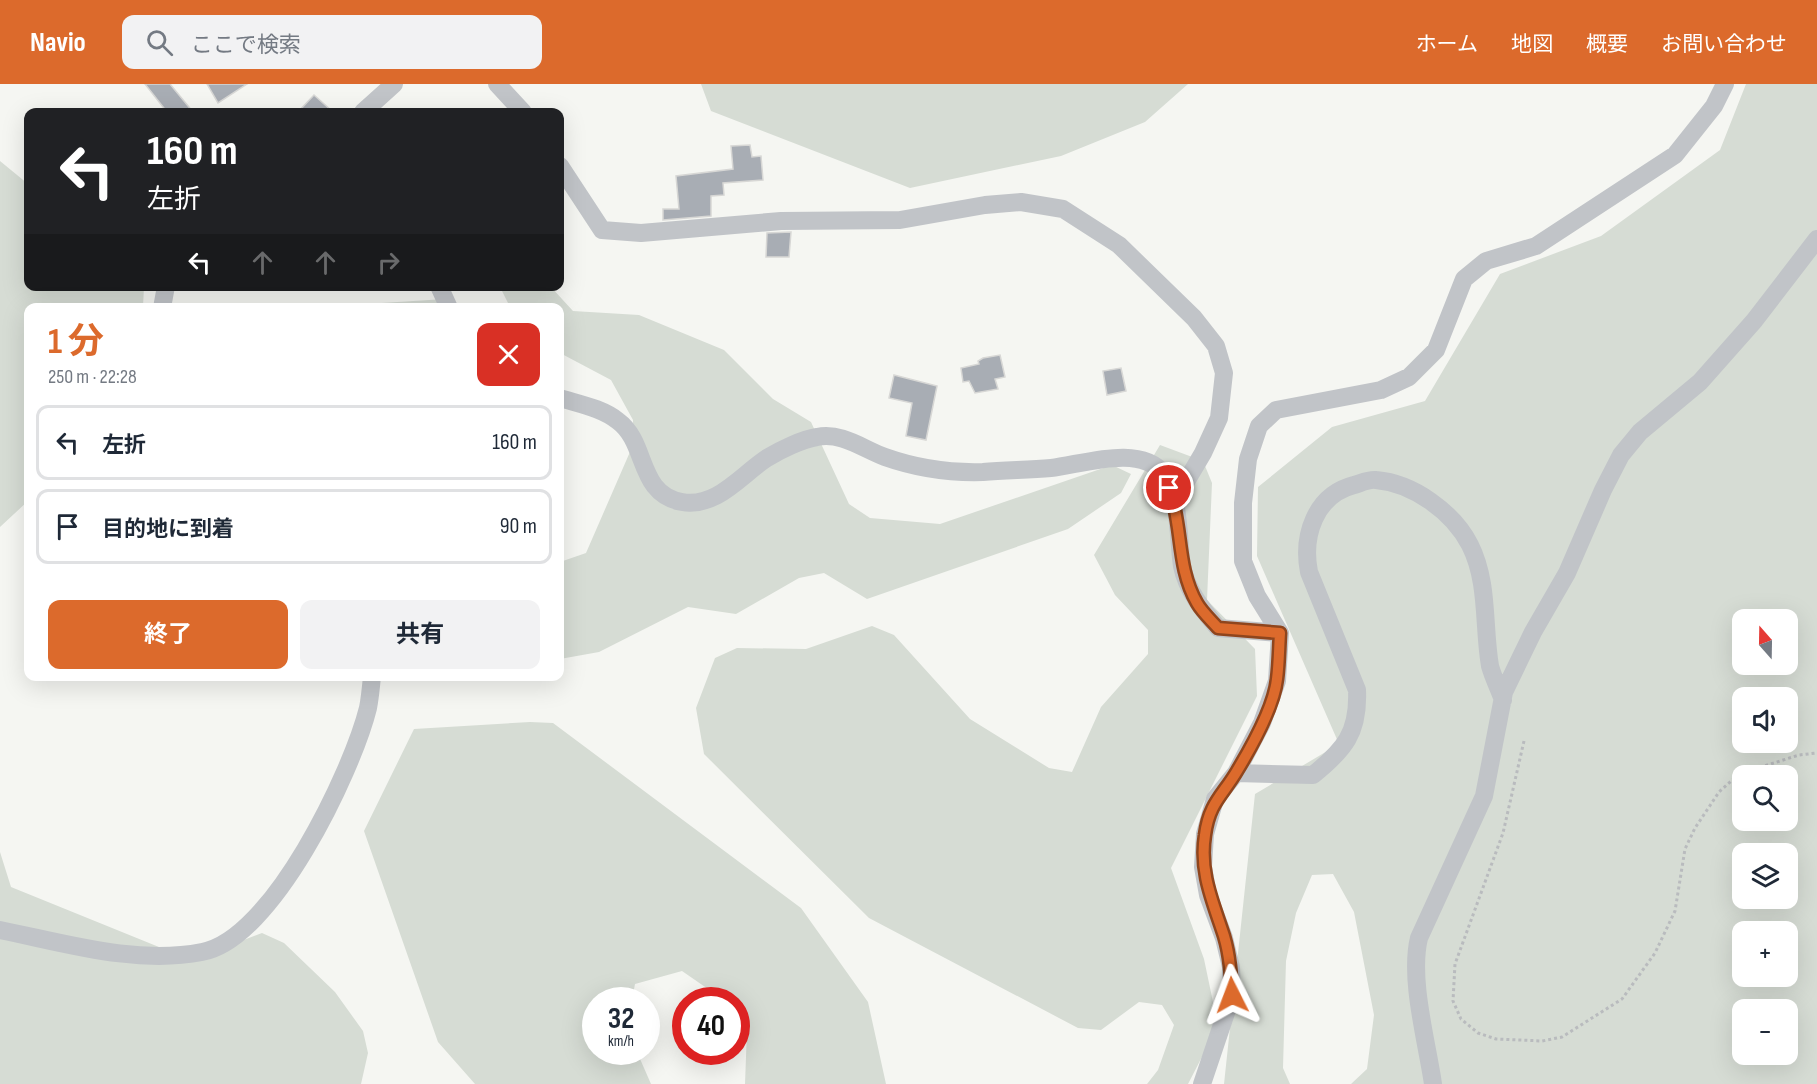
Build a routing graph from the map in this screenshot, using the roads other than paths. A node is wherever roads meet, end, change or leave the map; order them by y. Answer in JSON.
{"nodes":[{"id":1,"x":394,"y":84,"type":"edge"},
{"id":2,"x":497,"y":84,"type":"edge"},
{"id":3,"x":1725,"y":84,"type":"edge"},
{"id":4,"x":367,"y":108,"type":"edge"},
{"id":5,"x":518,"y":108,"type":"edge"},
{"id":6,"x":564,"y":172,"type":"edge"},
{"id":7,"x":1817,"y":239,"type":"edge"},
{"id":8,"x":564,"y":399,"type":"edge"},
{"id":9,"x":1174,"y":502,"type":"junction"},
{"id":10,"x":1280,"y":633,"type":"junction"},
{"id":11,"x":371,"y":681,"type":"edge"},
{"id":12,"x":1503,"y":700,"type":"junction"},
{"id":13,"x":1236,"y":772,"type":"junction"},
{"id":14,"x":0,"y":930,"type":"edge"},
{"id":15,"x":1202,"y":1084,"type":"edge"},
{"id":16,"x":1433,"y":1084,"type":"edge"}],
"edges":[{"from":1,"to":4,"type":"street"},
{"from":2,"to":5,"type":"street"},
{"from":3,"to":10,"type":"street"},
{"from":6,"to":9,"type":"street"},
{"from":7,"to":12,"type":"street"},
{"from":8,"to":9,"type":"street"},
{"from":9,"to":10,"type":"street"},
{"from":10,"to":13,"type":"street"},
{"from":11,"to":14,"type":"street"},
{"from":12,"to":13,"type":"street"},
{"from":12,"to":16,"type":"street"},
{"from":13,"to":15,"type":"street"}]}
